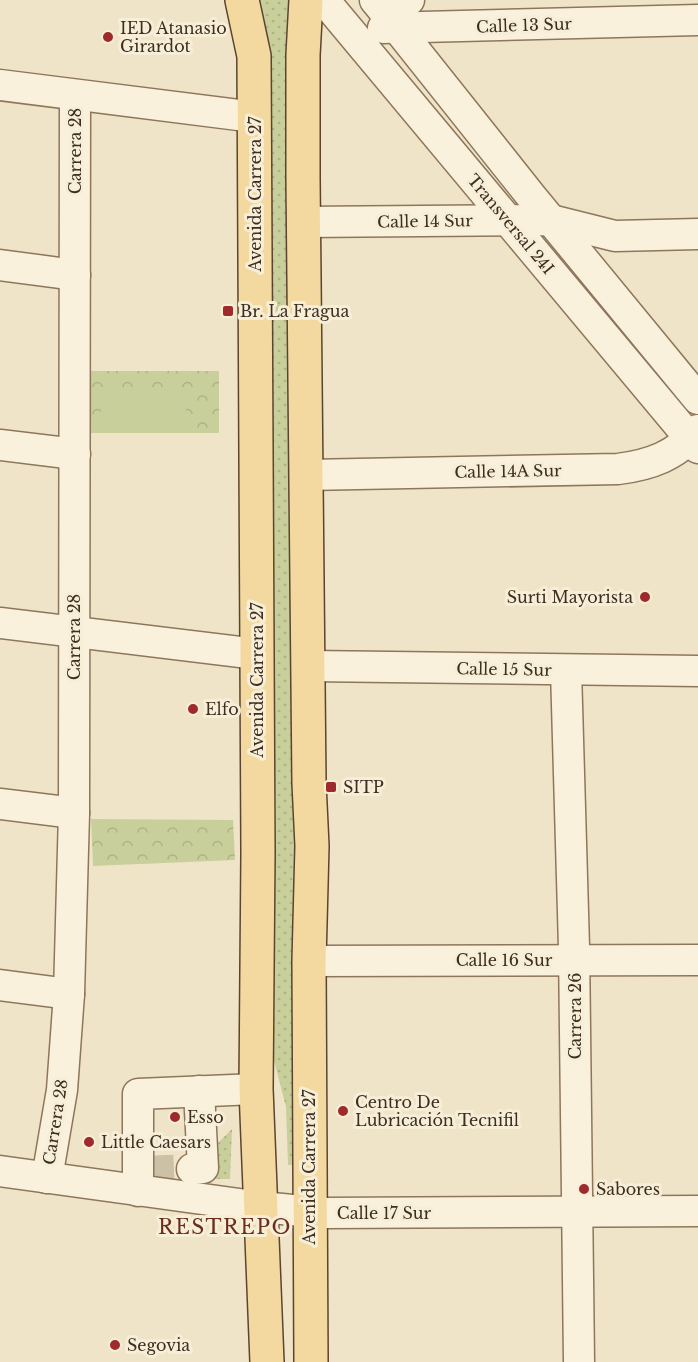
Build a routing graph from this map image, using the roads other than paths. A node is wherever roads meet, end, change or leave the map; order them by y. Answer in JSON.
{"nodes":[{"id":1,"x":242,"y":0,"type":"edge"},
{"id":2,"x":306,"y":0,"type":"edge"},
{"id":3,"x":324,"y":0,"type":"edge"},
{"id":4,"x":409,"y":0,"type":"edge"},
{"id":5,"x":376,"y":1,"type":"edge"},
{"id":6,"x":698,"y":20,"type":"edge"},
{"id":7,"x":396,"y":27,"type":"junction"},
{"id":8,"x":350,"y":31,"type":"junction"},
{"id":9,"x":0,"y":85,"type":"edge"},
{"id":10,"x":75,"y":94,"type":"junction"},
{"id":11,"x":254,"y":117,"type":"junction"},
{"id":12,"x":508,"y":220,"type":"junction"},
{"id":13,"x":551,"y":220,"type":"junction"},
{"id":14,"x":304,"y":222,"type":"junction"},
{"id":15,"x":698,"y":234,"type":"edge"},
{"id":16,"x":615,"y":236,"type":"junction"},
{"id":17,"x":0,"y":265,"type":"edge"},
{"id":18,"x":593,"y":271,"type":"junction"},
{"id":19,"x":75,"y":275,"type":"junction"},
{"id":20,"x":698,"y":399,"type":"edge"},
{"id":21,"x":696,"y":439,"type":"edge"},
{"id":22,"x":0,"y":445,"type":"edge"},
{"id":23,"x":75,"y":454,"type":"junction"},
{"id":24,"x":307,"y":475,"type":"junction"},
{"id":25,"x":0,"y":623,"type":"edge"},
{"id":26,"x":74,"y":632,"type":"junction"},
{"id":27,"x":257,"y":654,"type":"junction"},
{"id":28,"x":310,"y":666,"type":"junction"},
{"id":29,"x":566,"y":670,"type":"junction"},
{"id":30,"x":698,"y":672,"type":"edge"},
{"id":31,"x":0,"y":804,"type":"edge"},
{"id":32,"x":74,"y":813,"type":"junction"},
{"id":33,"x":574,"y":960,"type":"junction"},
{"id":34,"x":698,"y":960,"type":"edge"},
{"id":35,"x":309,"y":961,"type":"junction"},
{"id":36,"x":0,"y":985,"type":"edge"},
{"id":37,"x":69,"y":994,"type":"junction"},
{"id":38,"x":256,"y":1089,"type":"junction"},
{"id":39,"x":199,"y":1091,"type":"junction"},
{"id":40,"x":192,"y":1169,"type":"dead end"},
{"id":41,"x":0,"y":1172,"type":"edge"},
{"id":42,"x":47,"y":1178,"type":"junction"},
{"id":43,"x":140,"y":1178,"type":"junction"},
{"id":44,"x":261,"y":1207,"type":"junction"},
{"id":45,"x":698,"y":1211,"type":"edge"},
{"id":46,"x":309,"y":1212,"type":"junction"},
{"id":47,"x":576,"y":1213,"type":"junction"},
{"id":48,"x":267,"y":1362,"type":"edge"},
{"id":49,"x":310,"y":1362,"type":"edge"},
{"id":50,"x":579,"y":1362,"type":"edge"}],
"edges":[{"from":1,"to":11,"type":"main road","name":"Avenida Carrera 27"},
{"from":2,"to":14,"type":"main road","name":"Avenida Carrera 27"},
{"from":3,"to":8,"type":"street","name":"Transversal 24I"},
{"from":4,"to":5,"type":"street"},
{"from":5,"to":7,"type":"street","name":"Transversal 24I"},
{"from":6,"to":7,"type":"street","name":"Calle 13 Sur"},
{"from":7,"to":8,"type":"street","name":"Calle 13 Sur"},
{"from":7,"to":13,"type":"street","name":"Transversal 24I"},
{"from":8,"to":12,"type":"street","name":"Transversal 24I"},
{"from":9,"to":10,"type":"street"},
{"from":10,"to":11,"type":"street"},
{"from":10,"to":19,"type":"street","name":"Carrera 28"},
{"from":11,"to":27,"type":"main road","name":"Avenida Carrera 27"},
{"from":12,"to":13,"type":"street","name":"Calle 14 Sur"},
{"from":12,"to":14,"type":"street","name":"Calle 14 Sur"},
{"from":12,"to":21,"type":"street","name":"Transversal 24I"},
{"from":13,"to":16,"type":"street","name":"Calle 14 Sur"},
{"from":13,"to":18,"type":"street","name":"Transversal 24I"},
{"from":14,"to":24,"type":"main road","name":"Avenida Carrera 27"},
{"from":15,"to":16,"type":"street","name":"Calle 14 Sur"},
{"from":16,"to":18,"type":"street"},
{"from":17,"to":19,"type":"street"},
{"from":18,"to":20,"type":"street","name":"Transversal 24I"},
{"from":19,"to":23,"type":"street","name":"Carrera 28"},
{"from":21,"to":24,"type":"street","name":"Calle 14A Sur"},
{"from":22,"to":23,"type":"street"},
{"from":23,"to":26,"type":"street","name":"Carrera 28"},
{"from":24,"to":28,"type":"main road","name":"Avenida Carrera 27"},
{"from":25,"to":26,"type":"street"},
{"from":26,"to":27,"type":"street"},
{"from":26,"to":32,"type":"street","name":"Carrera 28"},
{"from":27,"to":38,"type":"main road","name":"Avenida Carrera 27"},
{"from":28,"to":29,"type":"street","name":"Calle 15 Sur"},
{"from":28,"to":35,"type":"main road","name":"Avenida Carrera 27"},
{"from":29,"to":30,"type":"street","name":"Calle 15 Sur"},
{"from":29,"to":33,"type":"street","name":"Carrera 26"},
{"from":31,"to":32,"type":"street"},
{"from":32,"to":37,"type":"street","name":"Carrera 28"},
{"from":33,"to":34,"type":"street","name":"Calle 16 Sur"},
{"from":33,"to":35,"type":"street","name":"Calle 16 Sur"},
{"from":33,"to":47,"type":"street","name":"Carrera 26"},
{"from":35,"to":46,"type":"main road","name":"Avenida Carrera 27"},
{"from":36,"to":37,"type":"street"},
{"from":37,"to":42,"type":"street","name":"Carrera 28"},
{"from":38,"to":39,"type":"street"},
{"from":38,"to":44,"type":"main road","name":"Avenida Carrera 27"},
{"from":39,"to":40,"type":"street"},
{"from":39,"to":43,"type":"street"},
{"from":41,"to":42,"type":"street","name":"Calle 17 Sur"},
{"from":42,"to":43,"type":"street","name":"Calle 17 Sur"},
{"from":43,"to":44,"type":"street","name":"Calle 17 Sur"},
{"from":44,"to":46,"type":"street","name":"Calle 17 Sur"},
{"from":44,"to":48,"type":"main road","name":"Avenida Carrera 27"},
{"from":45,"to":47,"type":"street","name":"Calle 17 Sur"},
{"from":46,"to":47,"type":"street","name":"Calle 17 Sur"},
{"from":46,"to":49,"type":"main road","name":"Avenida Carrera 27"},
{"from":47,"to":50,"type":"street","name":"Carrera 26"}]}
